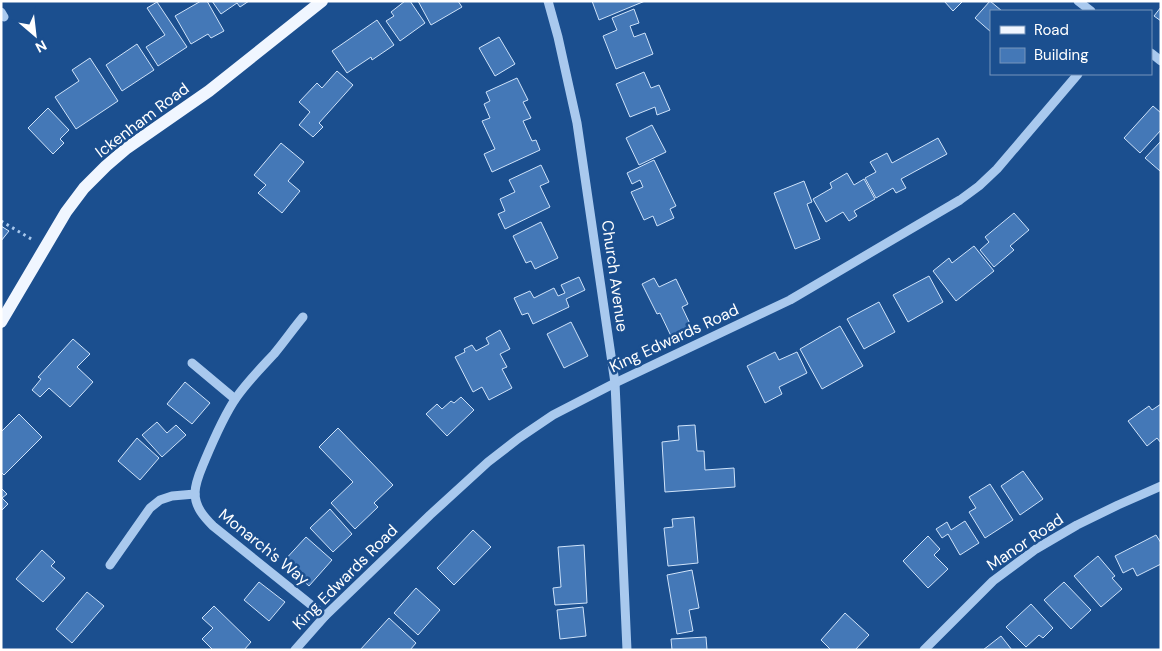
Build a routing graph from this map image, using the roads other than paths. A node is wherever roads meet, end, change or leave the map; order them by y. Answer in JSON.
{"nodes":[{"id":1,"x":322,"y":1,"type":"edge"},
{"id":2,"x":548,"y":1,"type":"edge"},
{"id":3,"x":1078,"y":1,"type":"edge"},
{"id":4,"x":1090,"y":10,"type":"edge"},
{"id":5,"x":1077,"y":75,"type":"edge"},
{"id":6,"x":302,"y":317,"type":"dead end"},
{"id":7,"x":1,"y":322,"type":"edge"},
{"id":8,"x":192,"y":363,"type":"dead end"},
{"id":9,"x":615,"y":383,"type":"junction"},
{"id":10,"x":235,"y":399,"type":"junction"},
{"id":11,"x":1161,"y":486,"type":"edge"},
{"id":12,"x":195,"y":494,"type":"junction"},
{"id":13,"x":110,"y":565,"type":"dead end"},
{"id":14,"x":325,"y":616,"type":"junction"},
{"id":15,"x":295,"y":650,"type":"edge"},
{"id":16,"x":628,"y":650,"type":"edge"},
{"id":17,"x":924,"y":650,"type":"edge"}],
"edges":[{"from":1,"to":7,"type":"main road","name":"Ickenham Road"},
{"from":2,"to":9,"type":"street","name":"Church Avenue"},
{"from":3,"to":4,"type":"street"},
{"from":5,"to":9,"type":"street","name":"King Edwards Road"},
{"from":6,"to":10,"type":"street"},
{"from":8,"to":10,"type":"street"},
{"from":9,"to":14,"type":"street","name":"King Edwards Road"},
{"from":9,"to":16,"type":"street","name":"Church Avenue"},
{"from":10,"to":12,"type":"street"},
{"from":11,"to":17,"type":"street","name":"Manor Road"},
{"from":12,"to":13,"type":"street"},
{"from":12,"to":14,"type":"street","name":"Monarch's Way"},
{"from":14,"to":15,"type":"street","name":"King Edwards Road"}]}
